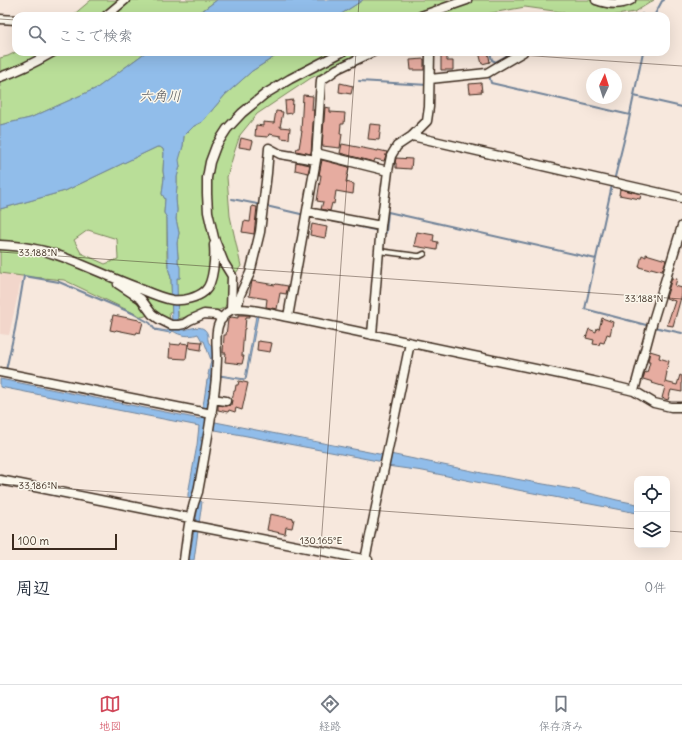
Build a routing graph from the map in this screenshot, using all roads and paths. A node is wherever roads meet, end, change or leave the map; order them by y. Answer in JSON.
{"nodes":[{"id":1,"x":126,"y":0,"type":"edge"},
{"id":2,"x":467,"y":0,"type":"edge"},
{"id":3,"x":596,"y":0,"type":"edge"},
{"id":4,"x":640,"y":0,"type":"edge"},
{"id":5,"x":629,"y":1,"type":"edge"},
{"id":6,"x":111,"y":12,"type":"edge"},
{"id":7,"x":432,"y":12,"type":"edge"},
{"id":8,"x":0,"y":19,"type":"edge"},
{"id":9,"x":12,"y":20,"type":"edge"},
{"id":10,"x":46,"y":56,"type":"edge"},
{"id":11,"x":334,"y":56,"type":"edge"},
{"id":12,"x":364,"y":56,"type":"edge"},
{"id":13,"x":430,"y":56,"type":"edge"},
{"id":14,"x":516,"y":56,"type":"edge"},
{"id":15,"x":0,"y":77,"type":"edge"},
{"id":16,"x":429,"y":84,"type":"junction"},
{"id":17,"x":415,"y":137,"type":"junction"},
{"id":18,"x":316,"y":157,"type":"junction"},
{"id":19,"x":388,"y":171,"type":"junction"},
{"id":20,"x":682,"y":198,"type":"edge"},
{"id":21,"x":306,"y":214,"type":"junction"},
{"id":22,"x":682,"y":226,"type":"edge"},
{"id":23,"x":381,"y":230,"type":"junction"},
{"id":24,"x":214,"y":238,"type":"junction"},
{"id":25,"x":0,"y":245,"type":"edge"},
{"id":26,"x":379,"y":251,"type":"junction"},
{"id":27,"x":424,"y":254,"type":"dead end"},
{"id":28,"x":105,"y":275,"type":"junction"},
{"id":29,"x":234,"y":309,"type":"junction"},
{"id":30,"x":288,"y":317,"type":"junction"},
{"id":31,"x":222,"y":319,"type":"junction"},
{"id":32,"x":372,"y":335,"type":"junction"},
{"id":33,"x":410,"y":342,"type":"junction"},
{"id":34,"x":0,"y":372,"type":"edge"},
{"id":35,"x":634,"y":391,"type":"junction"},
{"id":36,"x":213,"y":399,"type":"junction"},
{"id":37,"x":226,"y":401,"type":"dead end"},
{"id":38,"x":682,"y":407,"type":"edge"},
{"id":39,"x":211,"y":415,"type":"junction"},
{"id":40,"x":0,"y":480,"type":"edge"},
{"id":41,"x":193,"y":524,"type":"junction"},
{"id":42,"x":184,"y":560,"type":"edge"},
{"id":43,"x":366,"y":560,"type":"edge"}],
"edges":[{"from":1,"to":6,"type":"street"},
{"from":2,"to":7,"type":"street"},
{"from":3,"to":5,"type":"street"},
{"from":4,"to":5,"type":"street"},
{"from":8,"to":9,"type":"street"},
{"from":10,"to":15,"type":"street"},
{"from":11,"to":24,"type":"street"},
{"from":12,"to":18,"type":"street"},
{"from":13,"to":16,"type":"street"},
{"from":14,"to":16,"type":"street"},
{"from":16,"to":17,"type":"street"},
{"from":17,"to":19,"type":"street"},
{"from":17,"to":20,"type":"street"},
{"from":18,"to":19,"type":"street"},
{"from":18,"to":21,"type":"street"},
{"from":18,"to":29,"type":"street"},
{"from":19,"to":23,"type":"street"},
{"from":21,"to":23,"type":"street"},
{"from":21,"to":30,"type":"street"},
{"from":22,"to":35,"type":"street"},
{"from":23,"to":26,"type":"street"},
{"from":24,"to":28,"type":"street"},
{"from":24,"to":29,"type":"street"},
{"from":25,"to":28,"type":"street"},
{"from":26,"to":27,"type":"lane"},
{"from":26,"to":32,"type":"street"},
{"from":28,"to":31,"type":"street"},
{"from":29,"to":30,"type":"street"},
{"from":29,"to":31,"type":"street"},
{"from":30,"to":32,"type":"street"},
{"from":31,"to":36,"type":"street"},
{"from":32,"to":33,"type":"street"},
{"from":33,"to":35,"type":"street"},
{"from":33,"to":43,"type":"street"},
{"from":34,"to":39,"type":"street"},
{"from":35,"to":38,"type":"street"},
{"from":36,"to":37,"type":"street"},
{"from":36,"to":39,"type":"street"},
{"from":39,"to":41,"type":"street"},
{"from":40,"to":41,"type":"street"},
{"from":41,"to":42,"type":"street"},
{"from":41,"to":43,"type":"street"}]}
